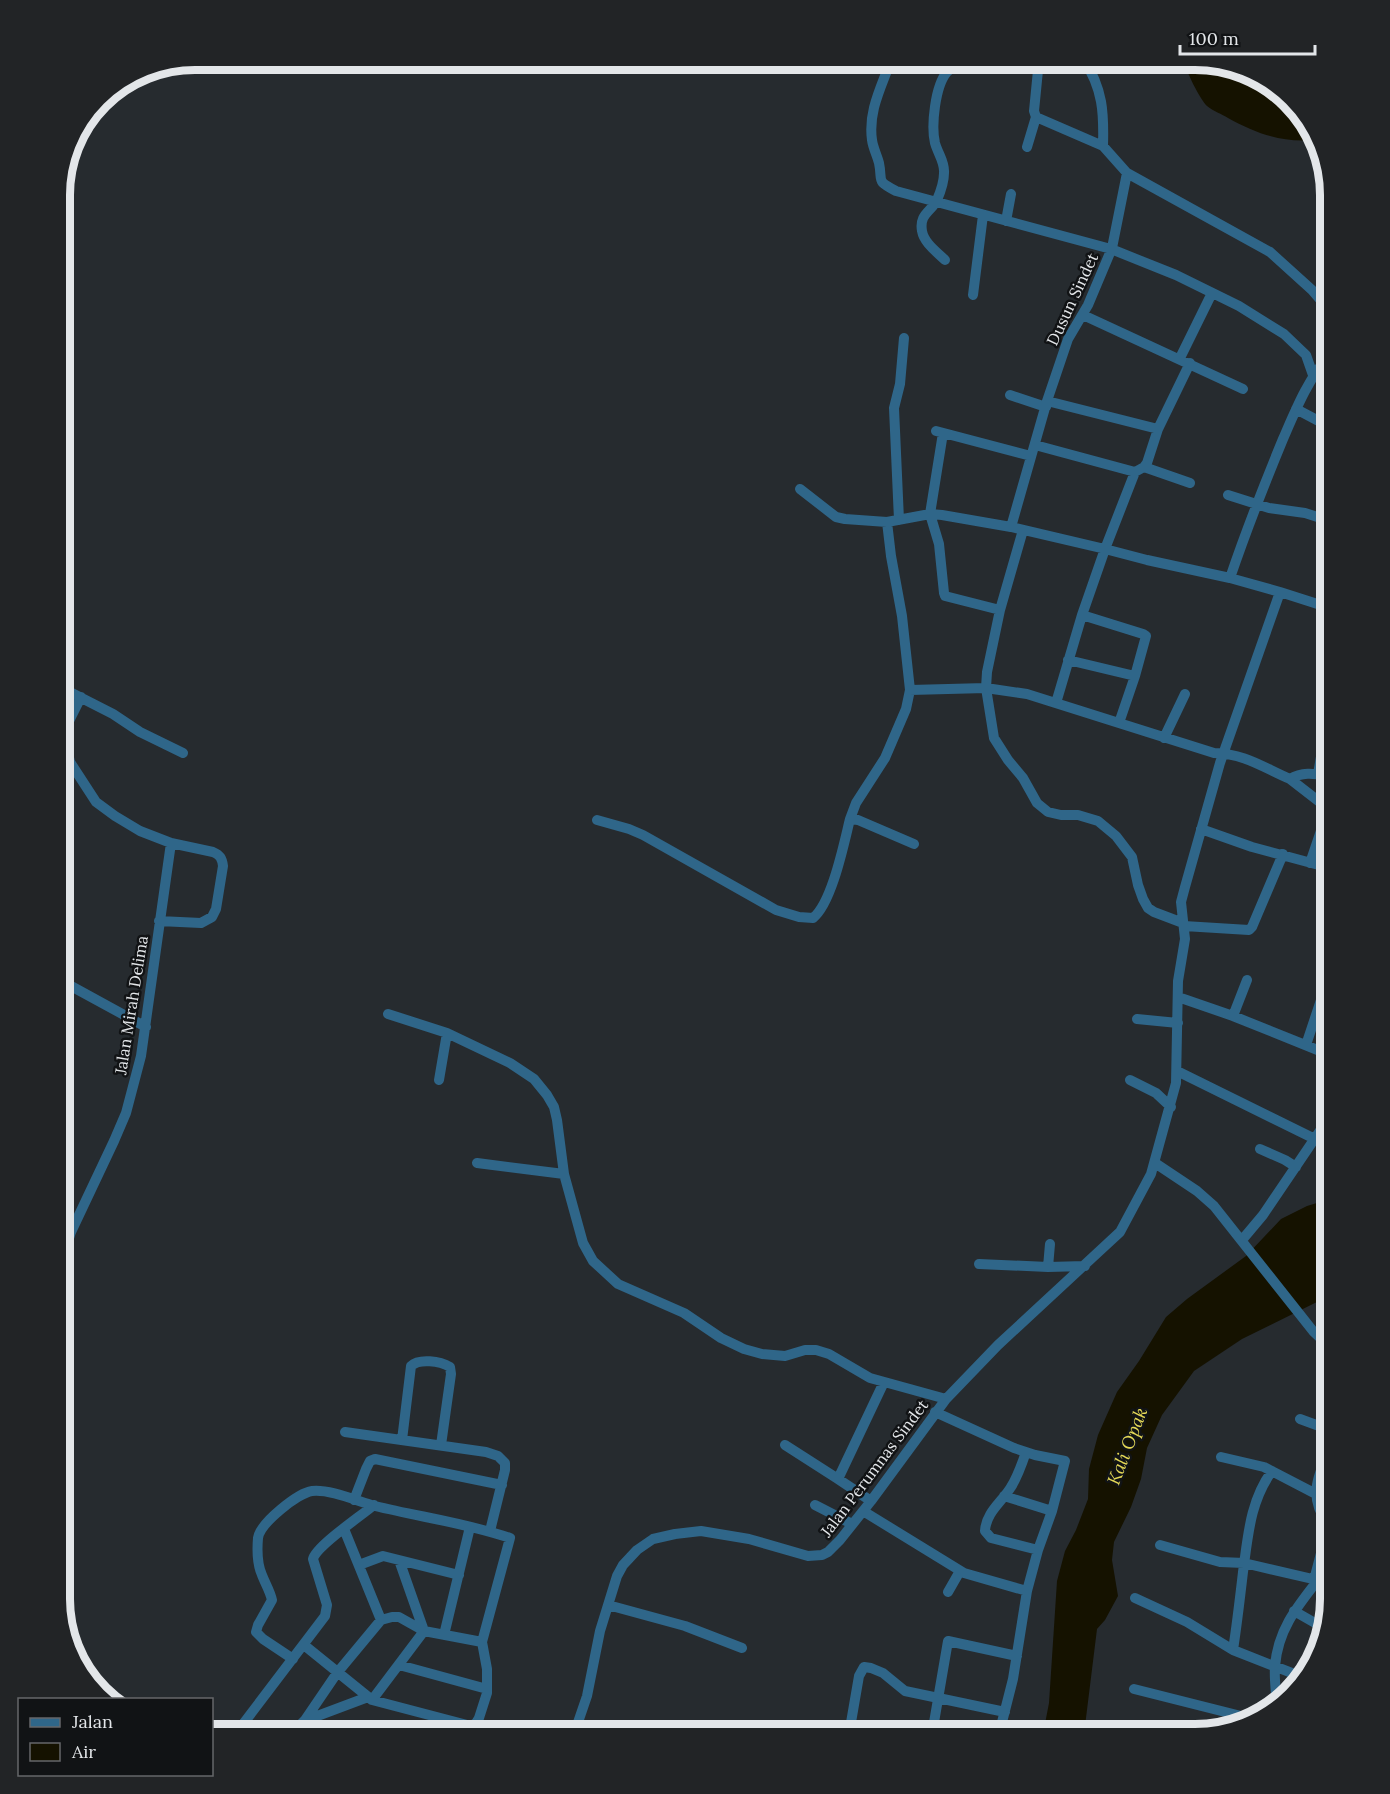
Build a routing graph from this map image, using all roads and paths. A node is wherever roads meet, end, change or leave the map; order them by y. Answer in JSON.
{"nodes":[{"id":1,"x":887,"y":71,"type":"edge"},
{"id":2,"x":950,"y":71,"type":"edge"},
{"id":3,"x":1038,"y":71,"type":"edge"},
{"id":4,"x":1091,"y":71,"type":"edge"},
{"id":5,"x":1036,"y":117,"type":"junction"},
{"id":6,"x":1103,"y":146,"type":"junction"},
{"id":7,"x":1027,"y":147,"type":"dead end"},
{"id":8,"x":1127,"y":172,"type":"junction"},
{"id":9,"x":1011,"y":194,"type":"dead end"},
{"id":10,"x":936,"y":202,"type":"junction"},
{"id":11,"x":983,"y":215,"type":"junction"},
{"id":12,"x":1006,"y":221,"type":"junction"},
{"id":13,"x":1112,"y":249,"type":"junction"},
{"id":14,"x":945,"y":260,"type":"dead end"},
{"id":15,"x":1212,"y":293,"type":"junction"},
{"id":16,"x":973,"y":295,"type":"dead end"},
{"id":17,"x":1320,"y":299,"type":"edge"},
{"id":18,"x":1083,"y":315,"type":"junction"},
{"id":19,"x":904,"y":338,"type":"dead end"},
{"id":20,"x":1185,"y":361,"type":"junction"},
{"id":21,"x":1320,"y":366,"type":"edge"},
{"id":22,"x":1313,"y":375,"type":"junction"},
{"id":23,"x":1243,"y":389,"type":"dead end"},
{"id":24,"x":1010,"y":396,"type":"dead end"},
{"id":25,"x":1047,"y":404,"type":"junction"},
{"id":26,"x":1296,"y":409,"type":"junction"},
{"id":27,"x":1320,"y":421,"type":"edge"},
{"id":28,"x":1158,"y":429,"type":"junction"},
{"id":29,"x":1035,"y":445,"type":"junction"},
{"id":30,"x":1031,"y":456,"type":"junction"},
{"id":31,"x":1140,"y":469,"type":"junction"},
{"id":32,"x":1190,"y":483,"type":"dead end"},
{"id":33,"x":800,"y":489,"type":"dead end"},
{"id":34,"x":1228,"y":495,"type":"dead end"},
{"id":35,"x":1257,"y":505,"type":"junction"},
{"id":36,"x":930,"y":514,"type":"junction"},
{"id":37,"x":1320,"y":518,"type":"edge"},
{"id":38,"x":893,"y":521,"type":"junction"},
{"id":39,"x":1011,"y":528,"type":"junction"},
{"id":40,"x":1023,"y":530,"type":"junction"},
{"id":41,"x":1105,"y":549,"type":"junction"},
{"id":42,"x":1230,"y":578,"type":"junction"},
{"id":43,"x":1280,"y":592,"type":"junction"},
{"id":44,"x":1320,"y":604,"type":"edge"},
{"id":45,"x":1000,"y":610,"type":"junction"},
{"id":46,"x":1082,"y":615,"type":"junction"},
{"id":47,"x":1068,"y":660,"type":"junction"},
{"id":48,"x":1135,"y":676,"type":"junction"},
{"id":49,"x":986,"y":688,"type":"junction"},
{"id":50,"x":910,"y":690,"type":"junction"},
{"id":51,"x":71,"y":692,"type":"edge"},
{"id":52,"x":1185,"y":694,"type":"dead end"},
{"id":53,"x":81,"y":697,"type":"junction"},
{"id":54,"x":1056,"y":704,"type":"junction"},
{"id":55,"x":71,"y":717,"type":"edge"},
{"id":56,"x":1119,"y":723,"type":"junction"},
{"id":57,"x":1164,"y":738,"type":"junction"},
{"id":58,"x":183,"y":753,"type":"dead end"},
{"id":59,"x":1224,"y":753,"type":"junction"},
{"id":60,"x":71,"y":763,"type":"edge"},
{"id":61,"x":1320,"y":775,"type":"edge"},
{"id":62,"x":1290,"y":779,"type":"junction"},
{"id":63,"x":1320,"y":803,"type":"edge"},
{"id":64,"x":850,"y":819,"type":"junction"},
{"id":65,"x":597,"y":820,"type":"dead end"},
{"id":66,"x":1201,"y":829,"type":"junction"},
{"id":67,"x":1320,"y":835,"type":"edge"},
{"id":68,"x":171,"y":843,"type":"junction"},
{"id":69,"x":914,"y":844,"type":"dead end"},
{"id":70,"x":1283,"y":854,"type":"junction"},
{"id":71,"x":1310,"y":863,"type":"junction"},
{"id":72,"x":1320,"y":866,"type":"edge"},
{"id":73,"x":159,"y":921,"type":"junction"},
{"id":74,"x":1183,"y":925,"type":"junction"},
{"id":75,"x":1247,"y":980,"type":"dead end"},
{"id":76,"x":70,"y":986,"type":"edge"},
{"id":77,"x":1178,"y":997,"type":"junction"},
{"id":78,"x":1320,"y":1002,"type":"edge"},
{"id":79,"x":388,"y":1014,"type":"dead end"},
{"id":80,"x":1233,"y":1016,"type":"junction"},
{"id":81,"x":1137,"y":1019,"type":"dead end"},
{"id":82,"x":1178,"y":1023,"type":"junction"},
{"id":83,"x":146,"y":1027,"type":"junction"},
{"id":84,"x":447,"y":1033,"type":"junction"},
{"id":85,"x":1305,"y":1045,"type":"junction"},
{"id":86,"x":1320,"y":1050,"type":"edge"},
{"id":87,"x":1177,"y":1071,"type":"junction"},
{"id":88,"x":440,"y":1080,"type":"dead end"},
{"id":89,"x":1130,"y":1080,"type":"dead end"},
{"id":90,"x":1171,"y":1107,"type":"junction"},
{"id":91,"x":1320,"y":1131,"type":"edge"},
{"id":92,"x":1315,"y":1139,"type":"junction"},
{"id":93,"x":1260,"y":1149,"type":"dead end"},
{"id":94,"x":477,"y":1163,"type":"dead end"},
{"id":95,"x":1155,"y":1163,"type":"junction"},
{"id":96,"x":1296,"y":1167,"type":"junction"},
{"id":97,"x":564,"y":1174,"type":"junction"},
{"id":98,"x":70,"y":1228,"type":"edge"},
{"id":99,"x":71,"y":1232,"type":"joint"},
{"id":100,"x":1243,"y":1241,"type":"junction"},
{"id":101,"x":1050,"y":1244,"type":"dead end"},
{"id":102,"x":979,"y":1264,"type":"dead end"},
{"id":103,"x":1085,"y":1266,"type":"junction"},
{"id":104,"x":1048,"y":1267,"type":"junction"},
{"id":105,"x":1320,"y":1338,"type":"edge"},
{"id":106,"x":884,"y":1382,"type":"junction"},
{"id":107,"x":946,"y":1398,"type":"junction"},
{"id":108,"x":935,"y":1412,"type":"junction"},
{"id":109,"x":1300,"y":1419,"type":"dead end"},
{"id":110,"x":1320,"y":1426,"type":"edge"},
{"id":111,"x":345,"y":1432,"type":"dead end"},
{"id":112,"x":402,"y":1440,"type":"junction"},
{"id":113,"x":441,"y":1445,"type":"junction"},
{"id":114,"x":785,"y":1445,"type":"dead end"},
{"id":115,"x":1026,"y":1452,"type":"junction"},
{"id":116,"x":1221,"y":1457,"type":"dead end"},
{"id":117,"x":1272,"y":1471,"type":"junction"},
{"id":118,"x":1320,"y":1473,"type":"edge"},
{"id":119,"x":838,"y":1479,"type":"junction"},
{"id":120,"x":502,"y":1485,"type":"junction"},
{"id":121,"x":1316,"y":1494,"type":"junction"},
{"id":122,"x":1004,"y":1496,"type":"junction"},
{"id":123,"x":354,"y":1500,"type":"junction"},
{"id":124,"x":871,"y":1501,"type":"junction"},
{"id":125,"x":374,"y":1505,"type":"junction"},
{"id":126,"x":815,"y":1505,"type":"dead end"},
{"id":127,"x":862,"y":1511,"type":"junction"},
{"id":128,"x":1052,"y":1511,"type":"junction"},
{"id":129,"x":1320,"y":1512,"type":"edge"},
{"id":130,"x":852,"y":1524,"type":"junction"},
{"id":131,"x":470,"y":1527,"type":"junction"},
{"id":132,"x":344,"y":1529,"type":"junction"},
{"id":133,"x":490,"y":1531,"type":"junction"},
{"id":134,"x":1160,"y":1545,"type":"dead end"},
{"id":135,"x":1038,"y":1550,"type":"junction"},
{"id":136,"x":399,"y":1560,"type":"junction"},
{"id":137,"x":1320,"y":1561,"type":"edge"},
{"id":138,"x":1244,"y":1563,"type":"junction"},
{"id":139,"x":359,"y":1565,"type":"junction"},
{"id":140,"x":960,"y":1571,"type":"junction"},
{"id":141,"x":459,"y":1575,"type":"junction"},
{"id":142,"x":1316,"y":1580,"type":"junction"},
{"id":143,"x":1320,"y":1581,"type":"edge"},
{"id":144,"x":1027,"y":1591,"type":"junction"},
{"id":145,"x":948,"y":1592,"type":"dead end"},
{"id":146,"x":1135,"y":1598,"type":"dead end"},
{"id":147,"x":608,"y":1605,"type":"junction"},
{"id":148,"x":1294,"y":1611,"type":"junction"},
{"id":149,"x":381,"y":1620,"type":"junction"},
{"id":150,"x":1317,"y":1624,"type":"edge"},
{"id":151,"x":424,"y":1631,"type":"junction"},
{"id":152,"x":444,"y":1635,"type":"junction"},
{"id":153,"x":482,"y":1642,"type":"junction"},
{"id":154,"x":304,"y":1645,"type":"junction"},
{"id":155,"x":742,"y":1648,"type":"dead end"},
{"id":156,"x":1233,"y":1650,"type":"junction"},
{"id":157,"x":1017,"y":1656,"type":"junction"},
{"id":158,"x":293,"y":1659,"type":"junction"},
{"id":159,"x":399,"y":1665,"type":"junction"},
{"id":160,"x":1275,"y":1667,"type":"junction"},
{"id":161,"x":337,"y":1673,"type":"junction"},
{"id":162,"x":1294,"y":1674,"type":"edge"},
{"id":163,"x":487,"y":1689,"type":"junction"},
{"id":164,"x":1134,"y":1689,"type":"dead end"},
{"id":165,"x":1276,"y":1693,"type":"edge"},
{"id":166,"x":370,"y":1698,"type":"junction"},
{"id":167,"x":938,"y":1698,"type":"junction"},
{"id":168,"x":1005,"y":1712,"type":"junction"},
{"id":169,"x":1238,"y":1715,"type":"edge"},
{"id":170,"x":305,"y":1720,"type":"junction"},
{"id":171,"x":244,"y":1724,"type":"edge"},
{"id":172,"x":301,"y":1724,"type":"edge"},
{"id":173,"x":464,"y":1724,"type":"edge"},
{"id":174,"x":473,"y":1724,"type":"edge"},
{"id":175,"x":577,"y":1724,"type":"edge"},
{"id":176,"x":851,"y":1724,"type":"edge"},
{"id":177,"x":934,"y":1724,"type":"edge"},
{"id":178,"x":1002,"y":1724,"type":"edge"}],
"edges":[{"from":1,"to":10,"type":"street"},
{"from":2,"to":10,"type":"street"},
{"from":3,"to":5,"type":"street"},
{"from":4,"to":6,"type":"street"},
{"from":5,"to":6,"type":"street"},
{"from":5,"to":7,"type":"street"},
{"from":6,"to":8,"type":"street"},
{"from":8,"to":13,"type":"street","name":"Dusun Sindet"},
{"from":8,"to":17,"type":"street"},
{"from":9,"to":12,"type":"street"},
{"from":10,"to":11,"type":"street"},
{"from":10,"to":14,"type":"street"},
{"from":11,"to":12,"type":"street"},
{"from":11,"to":16,"type":"street"},
{"from":12,"to":13,"type":"street"},
{"from":13,"to":15,"type":"street"},
{"from":13,"to":18,"type":"street","name":"Dusun Sindet"},
{"from":15,"to":20,"type":"street"},
{"from":15,"to":22,"type":"street"},
{"from":18,"to":20,"type":"street"},
{"from":18,"to":25,"type":"street","name":"Dusun Sindet"},
{"from":19,"to":38,"type":"street"},
{"from":20,"to":23,"type":"street"},
{"from":20,"to":28,"type":"street"},
{"from":21,"to":22,"type":"street"},
{"from":22,"to":26,"type":"street"},
{"from":24,"to":25,"type":"street"},
{"from":25,"to":28,"type":"street"},
{"from":25,"to":29,"type":"street","name":"Dusun Sindet"},
{"from":26,"to":27,"type":"street"},
{"from":26,"to":35,"type":"street"},
{"from":28,"to":31,"type":"street"},
{"from":29,"to":30,"type":"street","name":"Dusun Sindet"},
{"from":29,"to":31,"type":"street"},
{"from":30,"to":36,"type":"street"},
{"from":30,"to":39,"type":"street","name":"Dusun Sindet"},
{"from":31,"to":32,"type":"street"},
{"from":31,"to":41,"type":"street"},
{"from":33,"to":38,"type":"street"},
{"from":34,"to":35,"type":"street"},
{"from":35,"to":37,"type":"street"},
{"from":35,"to":42,"type":"street"},
{"from":36,"to":38,"type":"street"},
{"from":36,"to":39,"type":"street"},
{"from":36,"to":45,"type":"street"},
{"from":38,"to":50,"type":"street"},
{"from":39,"to":40,"type":"street"},
{"from":40,"to":41,"type":"street"},
{"from":40,"to":45,"type":"street"},
{"from":41,"to":42,"type":"street"},
{"from":41,"to":46,"type":"street"},
{"from":42,"to":43,"type":"street"},
{"from":43,"to":44,"type":"street"},
{"from":43,"to":59,"type":"street","name":"Jalan Perumnas Sindet"},
{"from":45,"to":49,"type":"street"},
{"from":46,"to":47,"type":"street"},
{"from":46,"to":48,"type":"street"},
{"from":47,"to":48,"type":"street"},
{"from":47,"to":54,"type":"street"},
{"from":48,"to":56,"type":"street"},
{"from":49,"to":50,"type":"street"},
{"from":49,"to":54,"type":"street"},
{"from":49,"to":74,"type":"street"},
{"from":50,"to":64,"type":"street"},
{"from":51,"to":53,"type":"street"},
{"from":52,"to":57,"type":"street"},
{"from":53,"to":55,"type":"street"},
{"from":53,"to":58,"type":"street"},
{"from":54,"to":56,"type":"street"},
{"from":56,"to":57,"type":"street"},
{"from":57,"to":59,"type":"street"},
{"from":59,"to":62,"type":"street"},
{"from":59,"to":66,"type":"street","name":"Jalan Perumnas Sindet"},
{"from":60,"to":68,"type":"street"},
{"from":61,"to":62,"type":"street"},
{"from":62,"to":63,"type":"street"},
{"from":64,"to":65,"type":"street"},
{"from":64,"to":69,"type":"street"},
{"from":66,"to":70,"type":"street"},
{"from":66,"to":74,"type":"street","name":"Jalan Perumnas Sindet"},
{"from":67,"to":71,"type":"street"},
{"from":68,"to":73,"type":"street","name":"Jalan Mirah Delima"},
{"from":68,"to":73,"type":"street"},
{"from":70,"to":71,"type":"street"},
{"from":70,"to":74,"type":"street"},
{"from":71,"to":72,"type":"street"},
{"from":73,"to":83,"type":"street","name":"Jalan Mirah Delima"},
{"from":74,"to":77,"type":"street","name":"Jalan Perumnas Sindet"},
{"from":75,"to":80,"type":"street"},
{"from":76,"to":83,"type":"street"},
{"from":77,"to":80,"type":"street"},
{"from":77,"to":82,"type":"street","name":"Jalan Perumnas Sindet"},
{"from":78,"to":85,"type":"street"},
{"from":79,"to":84,"type":"street"},
{"from":80,"to":85,"type":"street"},
{"from":81,"to":82,"type":"street"},
{"from":82,"to":87,"type":"street","name":"Jalan Perumnas Sindet"},
{"from":83,"to":99,"type":"street","name":"Jalan Mirah Delima"},
{"from":84,"to":88,"type":"street"},
{"from":84,"to":97,"type":"street"},
{"from":85,"to":86,"type":"street"},
{"from":87,"to":90,"type":"street","name":"Jalan Perumnas Sindet"},
{"from":87,"to":92,"type":"street"},
{"from":89,"to":90,"type":"street"},
{"from":90,"to":95,"type":"street","name":"Jalan Perumnas Sindet"},
{"from":91,"to":92,"type":"street"},
{"from":92,"to":96,"type":"street"},
{"from":93,"to":96,"type":"street"},
{"from":94,"to":97,"type":"street"},
{"from":95,"to":100,"type":"street"},
{"from":95,"to":103,"type":"street","name":"Jalan Perumnas Sindet"},
{"from":96,"to":100,"type":"street"},
{"from":97,"to":106,"type":"street"},
{"from":98,"to":99,"type":"street"},
{"from":100,"to":105,"type":"street"},
{"from":101,"to":104,"type":"street"},
{"from":102,"to":104,"type":"street"},
{"from":103,"to":104,"type":"street"},
{"from":103,"to":107,"type":"street","name":"Jalan Perumnas Sindet"},
{"from":106,"to":107,"type":"street"},
{"from":106,"to":119,"type":"street"},
{"from":107,"to":108,"type":"street","name":"Jalan Perumnas Sindet"},
{"from":108,"to":115,"type":"street"},
{"from":108,"to":124,"type":"street","name":"Jalan Perumnas Sindet"},
{"from":109,"to":110,"type":"street"},
{"from":111,"to":112,"type":"street"},
{"from":112,"to":113,"type":"street"},
{"from":112,"to":113,"type":"street"},
{"from":113,"to":120,"type":"street"},
{"from":114,"to":119,"type":"street"},
{"from":115,"to":122,"type":"street"},
{"from":115,"to":128,"type":"street"},
{"from":116,"to":117,"type":"street"},
{"from":117,"to":121,"type":"street"},
{"from":117,"to":138,"type":"street"},
{"from":118,"to":121,"type":"street"},
{"from":119,"to":124,"type":"street"},
{"from":120,"to":123,"type":"street"},
{"from":120,"to":133,"type":"street"},
{"from":121,"to":129,"type":"street"},
{"from":122,"to":128,"type":"street"},
{"from":122,"to":135,"type":"street"},
{"from":123,"to":125,"type":"street"},
{"from":123,"to":158,"type":"street"},
{"from":124,"to":127,"type":"street","name":"Jalan Perumnas Sindet"},
{"from":125,"to":131,"type":"street"},
{"from":125,"to":132,"type":"street"},
{"from":126,"to":130,"type":"street"},
{"from":127,"to":130,"type":"street","name":"Jalan Perumnas Sindet"},
{"from":127,"to":140,"type":"street"},
{"from":128,"to":135,"type":"street"},
{"from":130,"to":147,"type":"street","name":"Jalan Perumnas Sindet"},
{"from":131,"to":133,"type":"street"},
{"from":131,"to":141,"type":"street"},
{"from":132,"to":139,"type":"street"},
{"from":132,"to":154,"type":"street"},
{"from":133,"to":153,"type":"street"},
{"from":134,"to":138,"type":"street"},
{"from":135,"to":144,"type":"street"},
{"from":136,"to":139,"type":"street"},
{"from":136,"to":141,"type":"street"},
{"from":136,"to":151,"type":"street"},
{"from":137,"to":142,"type":"street"},
{"from":138,"to":142,"type":"street"},
{"from":138,"to":156,"type":"street"},
{"from":139,"to":149,"type":"street"},
{"from":140,"to":144,"type":"street"},
{"from":140,"to":145,"type":"street"},
{"from":141,"to":152,"type":"street"},
{"from":142,"to":143,"type":"street"},
{"from":142,"to":148,"type":"street"},
{"from":144,"to":157,"type":"street"},
{"from":146,"to":156,"type":"street"},
{"from":147,"to":155,"type":"street"},
{"from":147,"to":175,"type":"street","name":"Jalan Perumnas Sindet"},
{"from":148,"to":150,"type":"street"},
{"from":148,"to":160,"type":"street"},
{"from":149,"to":151,"type":"street"},
{"from":149,"to":161,"type":"street"},
{"from":151,"to":152,"type":"street"},
{"from":151,"to":159,"type":"street"},
{"from":152,"to":153,"type":"street"},
{"from":153,"to":163,"type":"street"},
{"from":154,"to":158,"type":"street"},
{"from":154,"to":161,"type":"street"},
{"from":156,"to":160,"type":"street"},
{"from":157,"to":167,"type":"street"},
{"from":157,"to":168,"type":"street"},
{"from":158,"to":171,"type":"street"},
{"from":159,"to":163,"type":"street"},
{"from":159,"to":166,"type":"street"},
{"from":160,"to":162,"type":"street"},
{"from":160,"to":165,"type":"street"},
{"from":161,"to":166,"type":"street"},
{"from":161,"to":170,"type":"street"},
{"from":163,"to":174,"type":"street"},
{"from":164,"to":169,"type":"street"},
{"from":166,"to":170,"type":"street"},
{"from":166,"to":173,"type":"street"},
{"from":167,"to":168,"type":"street"},
{"from":167,"to":176,"type":"street"},
{"from":167,"to":177,"type":"street"},
{"from":168,"to":178,"type":"street"},
{"from":170,"to":172,"type":"street"}]}
